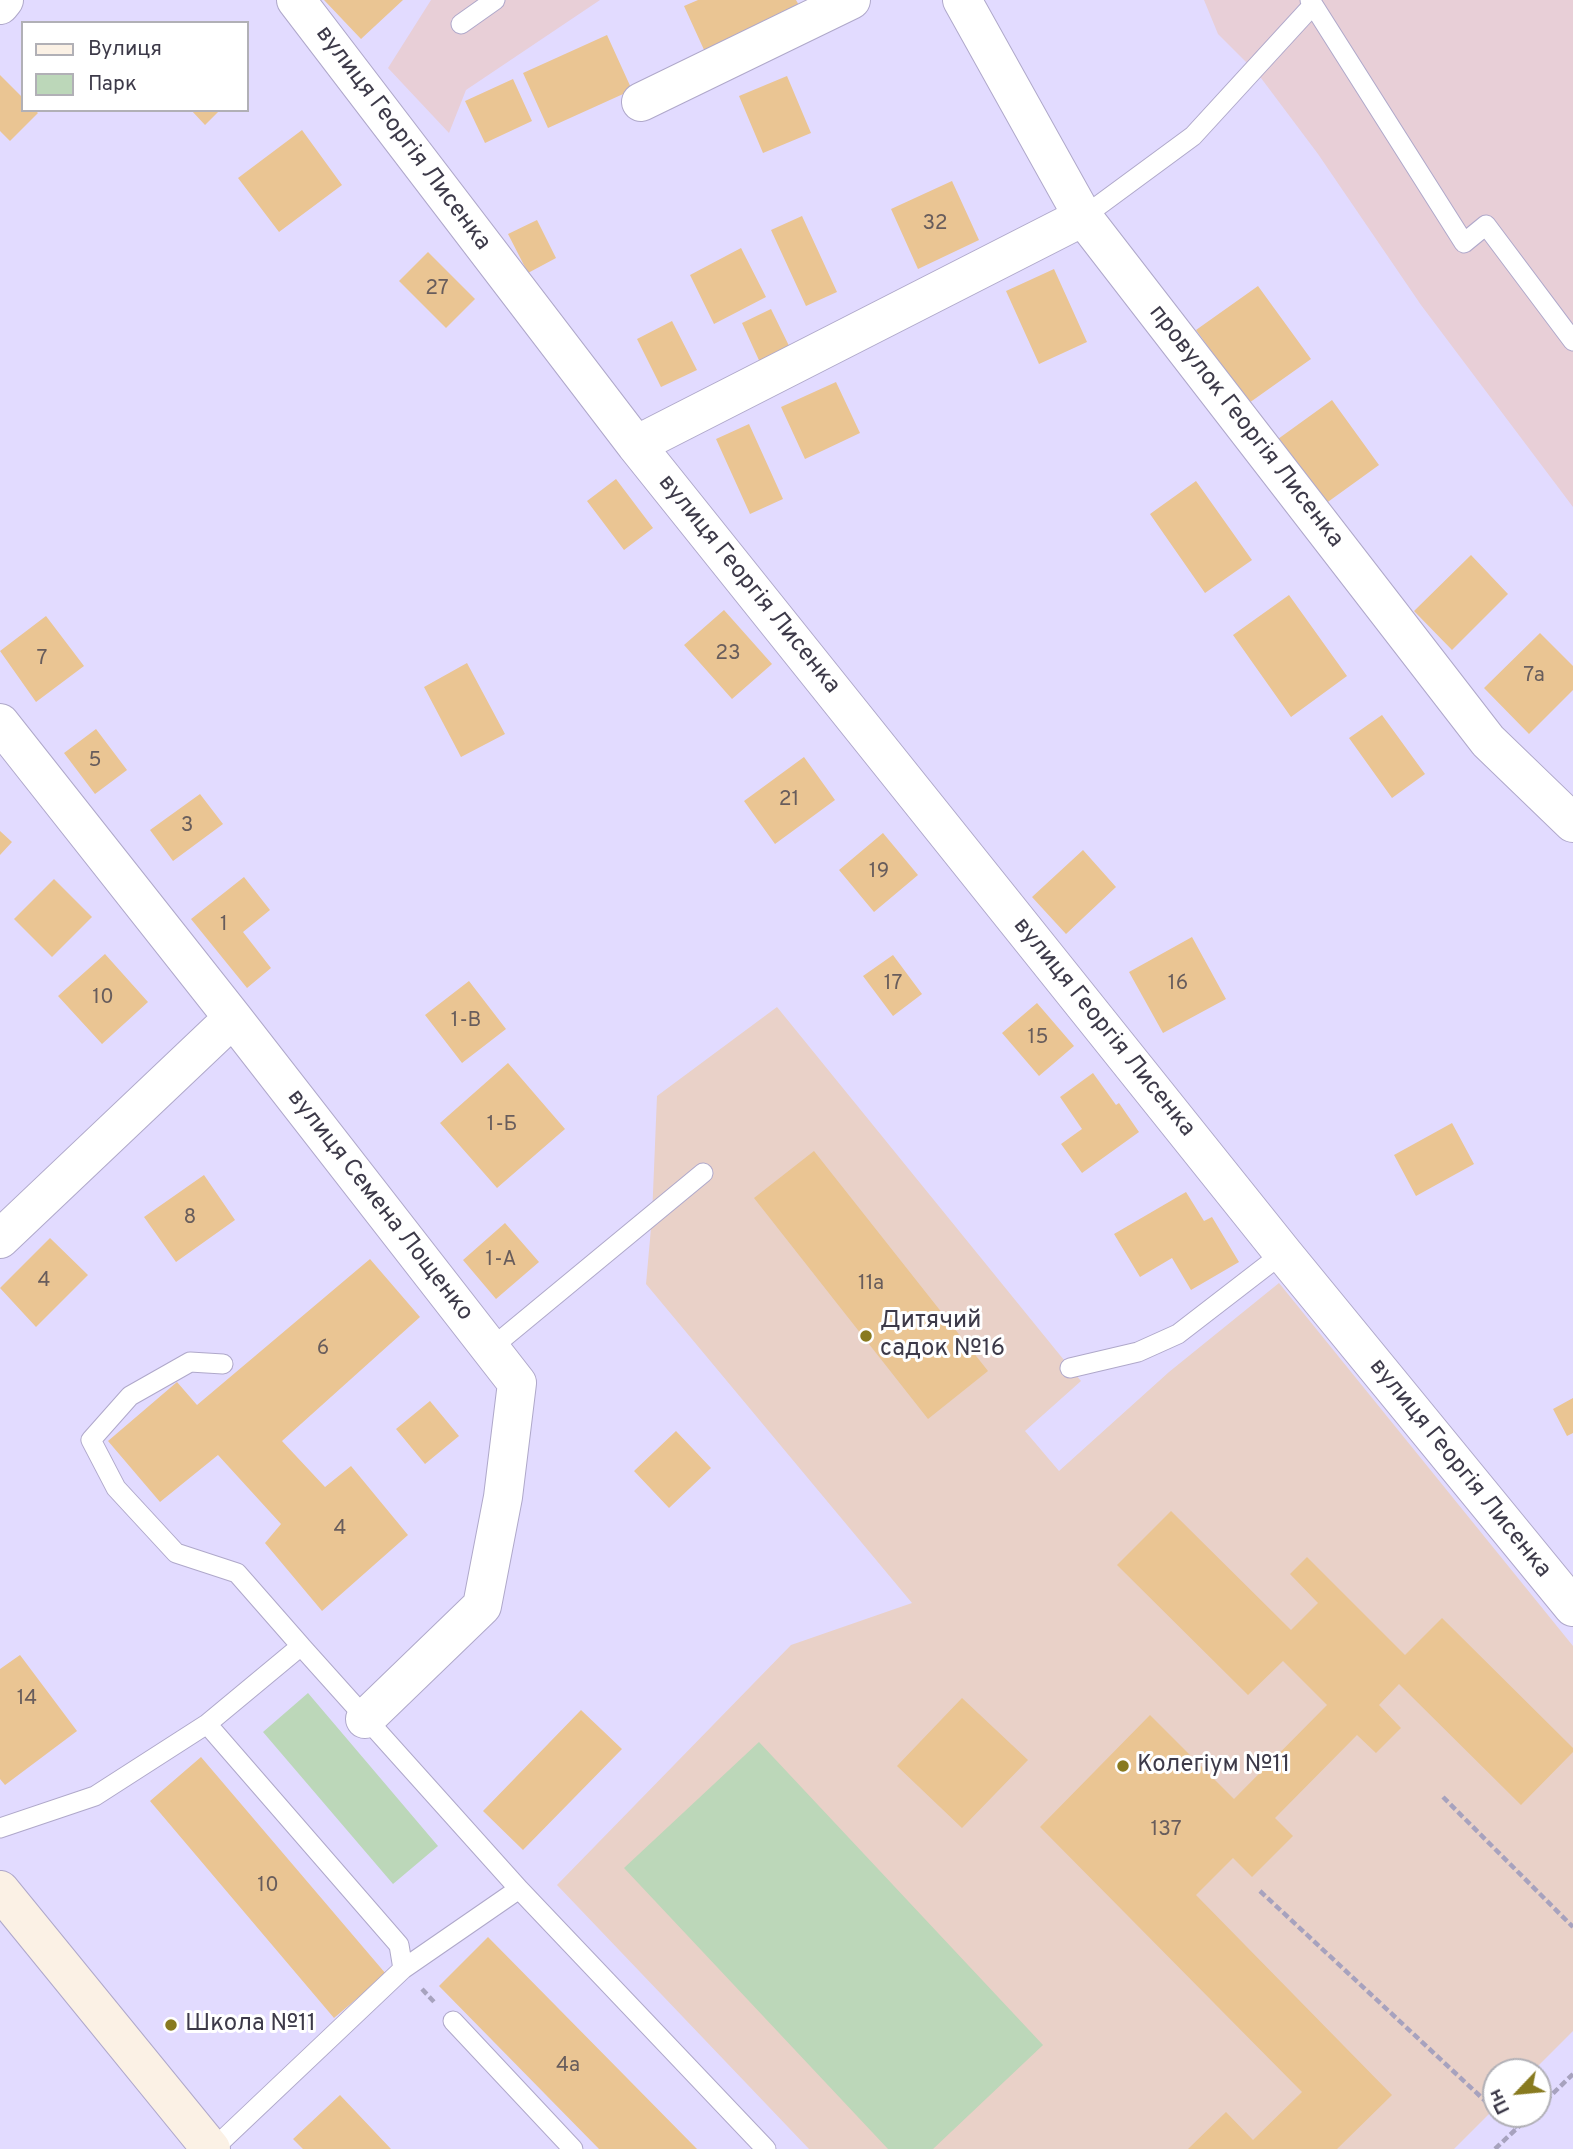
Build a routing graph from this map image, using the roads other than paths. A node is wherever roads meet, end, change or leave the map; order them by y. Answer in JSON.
{"nodes":[{"id":1,"x":4,"y":0,"type":"edge"},
{"id":2,"x":296,"y":0,"type":"edge"},
{"id":3,"x":495,"y":0,"type":"edge"},
{"id":4,"x":851,"y":0,"type":"edge"},
{"id":5,"x":962,"y":0,"type":"edge"},
{"id":6,"x":1312,"y":2,"type":"edge"},
{"id":7,"x":0,"y":5,"type":"edge"},
{"id":8,"x":461,"y":24,"type":"dead end"},
{"id":9,"x":641,"y":102,"type":"dead end"},
{"id":10,"x":1083,"y":217,"type":"junction"},
{"id":11,"x":1573,"y":341,"type":"edge"},
{"id":12,"x":636,"y":445,"type":"junction"},
{"id":13,"x":0,"y":723,"type":"edge"},
{"id":14,"x":1573,"y":823,"type":"edge"},
{"id":15,"x":233,"y":1018,"type":"junction"},
{"id":16,"x":703,"y":1173,"type":"dead end"},
{"id":17,"x":0,"y":1239,"type":"edge"},
{"id":18,"x":1283,"y":1253,"type":"junction"},
{"id":19,"x":490,"y":1349,"type":"junction"},
{"id":20,"x":223,"y":1364,"type":"dead end"},
{"id":21,"x":1070,"y":1367,"type":"dead end"},
{"id":22,"x":1573,"y":1607,"type":"edge"},
{"id":23,"x":301,"y":1646,"type":"junction"},
{"id":24,"x":365,"y":1719,"type":"junction"},
{"id":25,"x":207,"y":1724,"type":"junction"},
{"id":26,"x":0,"y":1828,"type":"edge"},
{"id":27,"x":519,"y":1889,"type":"junction"},
{"id":28,"x":0,"y":1890,"type":"edge"},
{"id":29,"x":403,"y":1969,"type":"junction"},
{"id":30,"x":453,"y":2021,"type":"road end"},
{"id":31,"x":212,"y":2149,"type":"edge"},
{"id":32,"x":573,"y":2149,"type":"edge"},
{"id":33,"x":766,"y":2149,"type":"edge"}],
"edges":[{"from":1,"to":7,"type":"street"},
{"from":2,"to":12,"type":"street","name":"вулиця Георгія Лисенка"},
{"from":3,"to":8,"type":"lane"},
{"from":4,"to":9,"type":"street"},
{"from":5,"to":10,"type":"street","name":"провулок Георгія Лисенка"},
{"from":6,"to":10,"type":"lane"},
{"from":6,"to":11,"type":"lane"},
{"from":10,"to":12,"type":"street"},
{"from":10,"to":14,"type":"street","name":"провулок Георгія Лисенка"},
{"from":12,"to":18,"type":"street","name":"вулиця Георгія Лисенка"},
{"from":13,"to":15,"type":"street","name":"вулиця Семена Лощенко"},
{"from":15,"to":17,"type":"street"},
{"from":15,"to":19,"type":"street","name":"вулиця Семена Лощенко"},
{"from":16,"to":19,"type":"lane"},
{"from":18,"to":21,"type":"lane"},
{"from":18,"to":22,"type":"street","name":"вулиця Георгія Лисенка"},
{"from":19,"to":24,"type":"street","name":"вулиця Семена Лощенко"},
{"from":20,"to":23,"type":"lane"},
{"from":23,"to":24,"type":"lane"},
{"from":23,"to":25,"type":"lane"},
{"from":24,"to":27,"type":"lane"},
{"from":25,"to":26,"type":"lane"},
{"from":25,"to":29,"type":"lane"},
{"from":27,"to":29,"type":"lane"},
{"from":27,"to":33,"type":"lane"},
{"from":28,"to":31,"type":"main road"},
{"from":29,"to":31,"type":"lane"},
{"from":30,"to":32,"type":"lane"}]}
